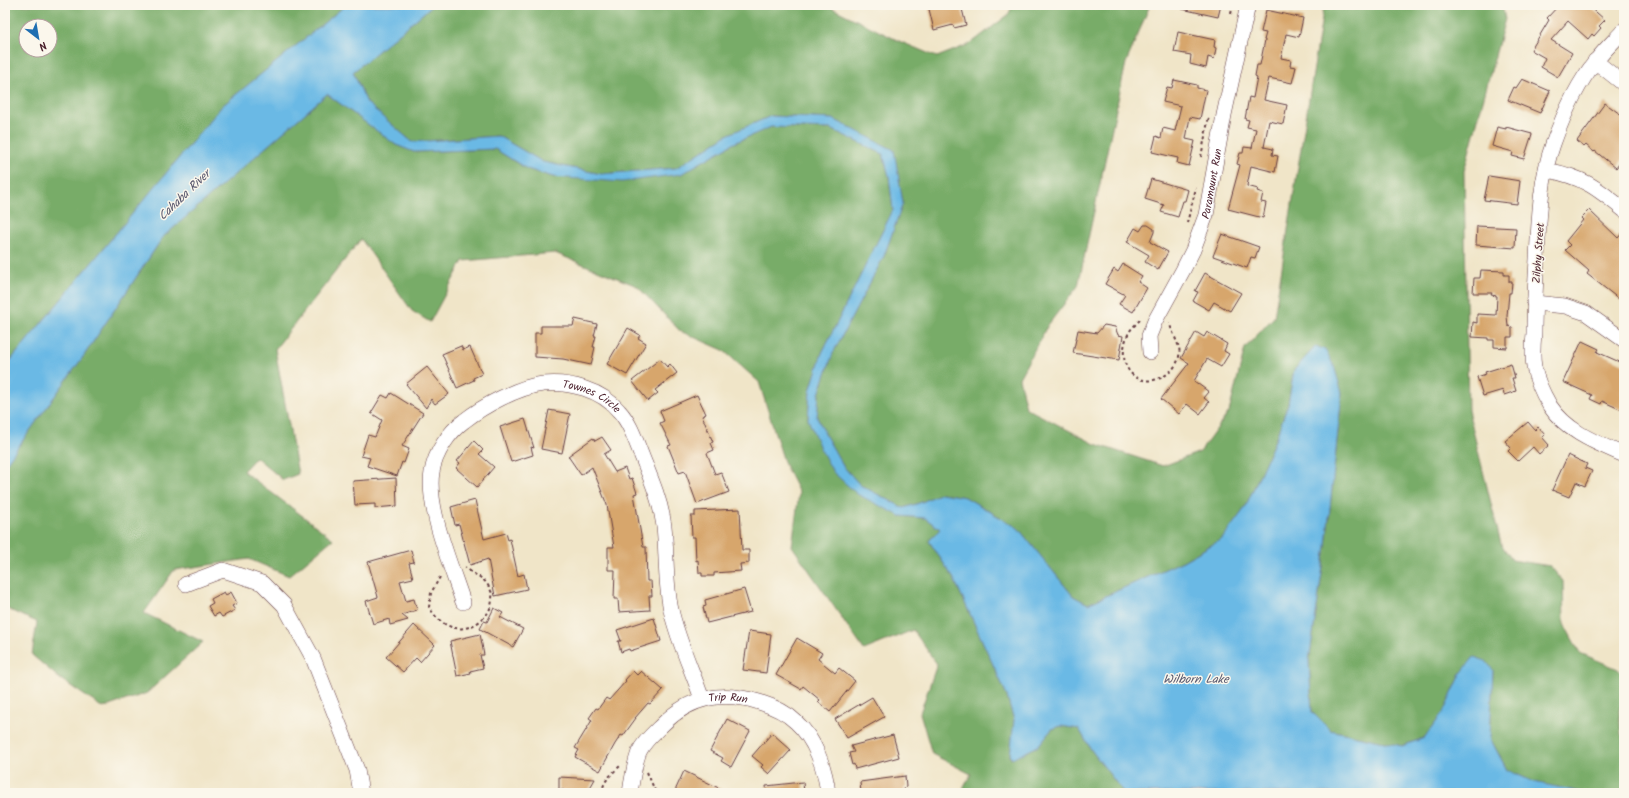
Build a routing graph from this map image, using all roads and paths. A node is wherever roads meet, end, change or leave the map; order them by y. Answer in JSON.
{"nodes":[{"id":1,"x":1248,"y":5,"type":"edge"},
{"id":2,"x":1624,"y":30,"type":"edge"},
{"id":3,"x":1595,"y":61,"type":"junction"},
{"id":4,"x":1624,"y":84,"type":"edge"},
{"id":5,"x":1547,"y":170,"type":"junction"},
{"id":6,"x":1624,"y":210,"type":"edge"},
{"id":7,"x":1534,"y":302,"type":"junction"},
{"id":8,"x":1624,"y":340,"type":"edge"},
{"id":9,"x":1150,"y":352,"type":"dead end"},
{"id":10,"x":1624,"y":455,"type":"edge"},
{"id":11,"x":464,"y":565,"type":"dead end"},
{"id":12,"x":441,"y":573,"type":"dead end"},
{"id":13,"x":186,"y":584,"type":"dead end"},
{"id":14,"x":463,"y":602,"type":"dead end"},
{"id":15,"x":702,"y":699,"type":"junction"},
{"id":16,"x":646,"y":766,"type":"dead end"},
{"id":17,"x":361,"y":793,"type":"edge"},
{"id":18,"x":630,"y":793,"type":"edge"},
{"id":19,"x":656,"y":793,"type":"edge"},
{"id":20,"x":828,"y":793,"type":"edge"}],
"edges":[{"from":1,"to":9,"type":"street","name":"Paramount Run"},
{"from":2,"to":3,"type":"street","name":"Zilphy Street"},
{"from":3,"to":4,"type":"street"},
{"from":3,"to":5,"type":"street","name":"Zilphy Street"},
{"from":5,"to":6,"type":"street"},
{"from":5,"to":7,"type":"street","name":"Zilphy Street"},
{"from":7,"to":8,"type":"street"},
{"from":7,"to":10,"type":"street","name":"Zilphy Street"},
{"from":11,"to":12,"type":"path"},
{"from":13,"to":17,"type":"street"},
{"from":14,"to":15,"type":"street","name":"Townes Circle"},
{"from":15,"to":18,"type":"street","name":"Trip Run"},
{"from":15,"to":20,"type":"street","name":"Trip Run"},
{"from":16,"to":19,"type":"path"}]}
